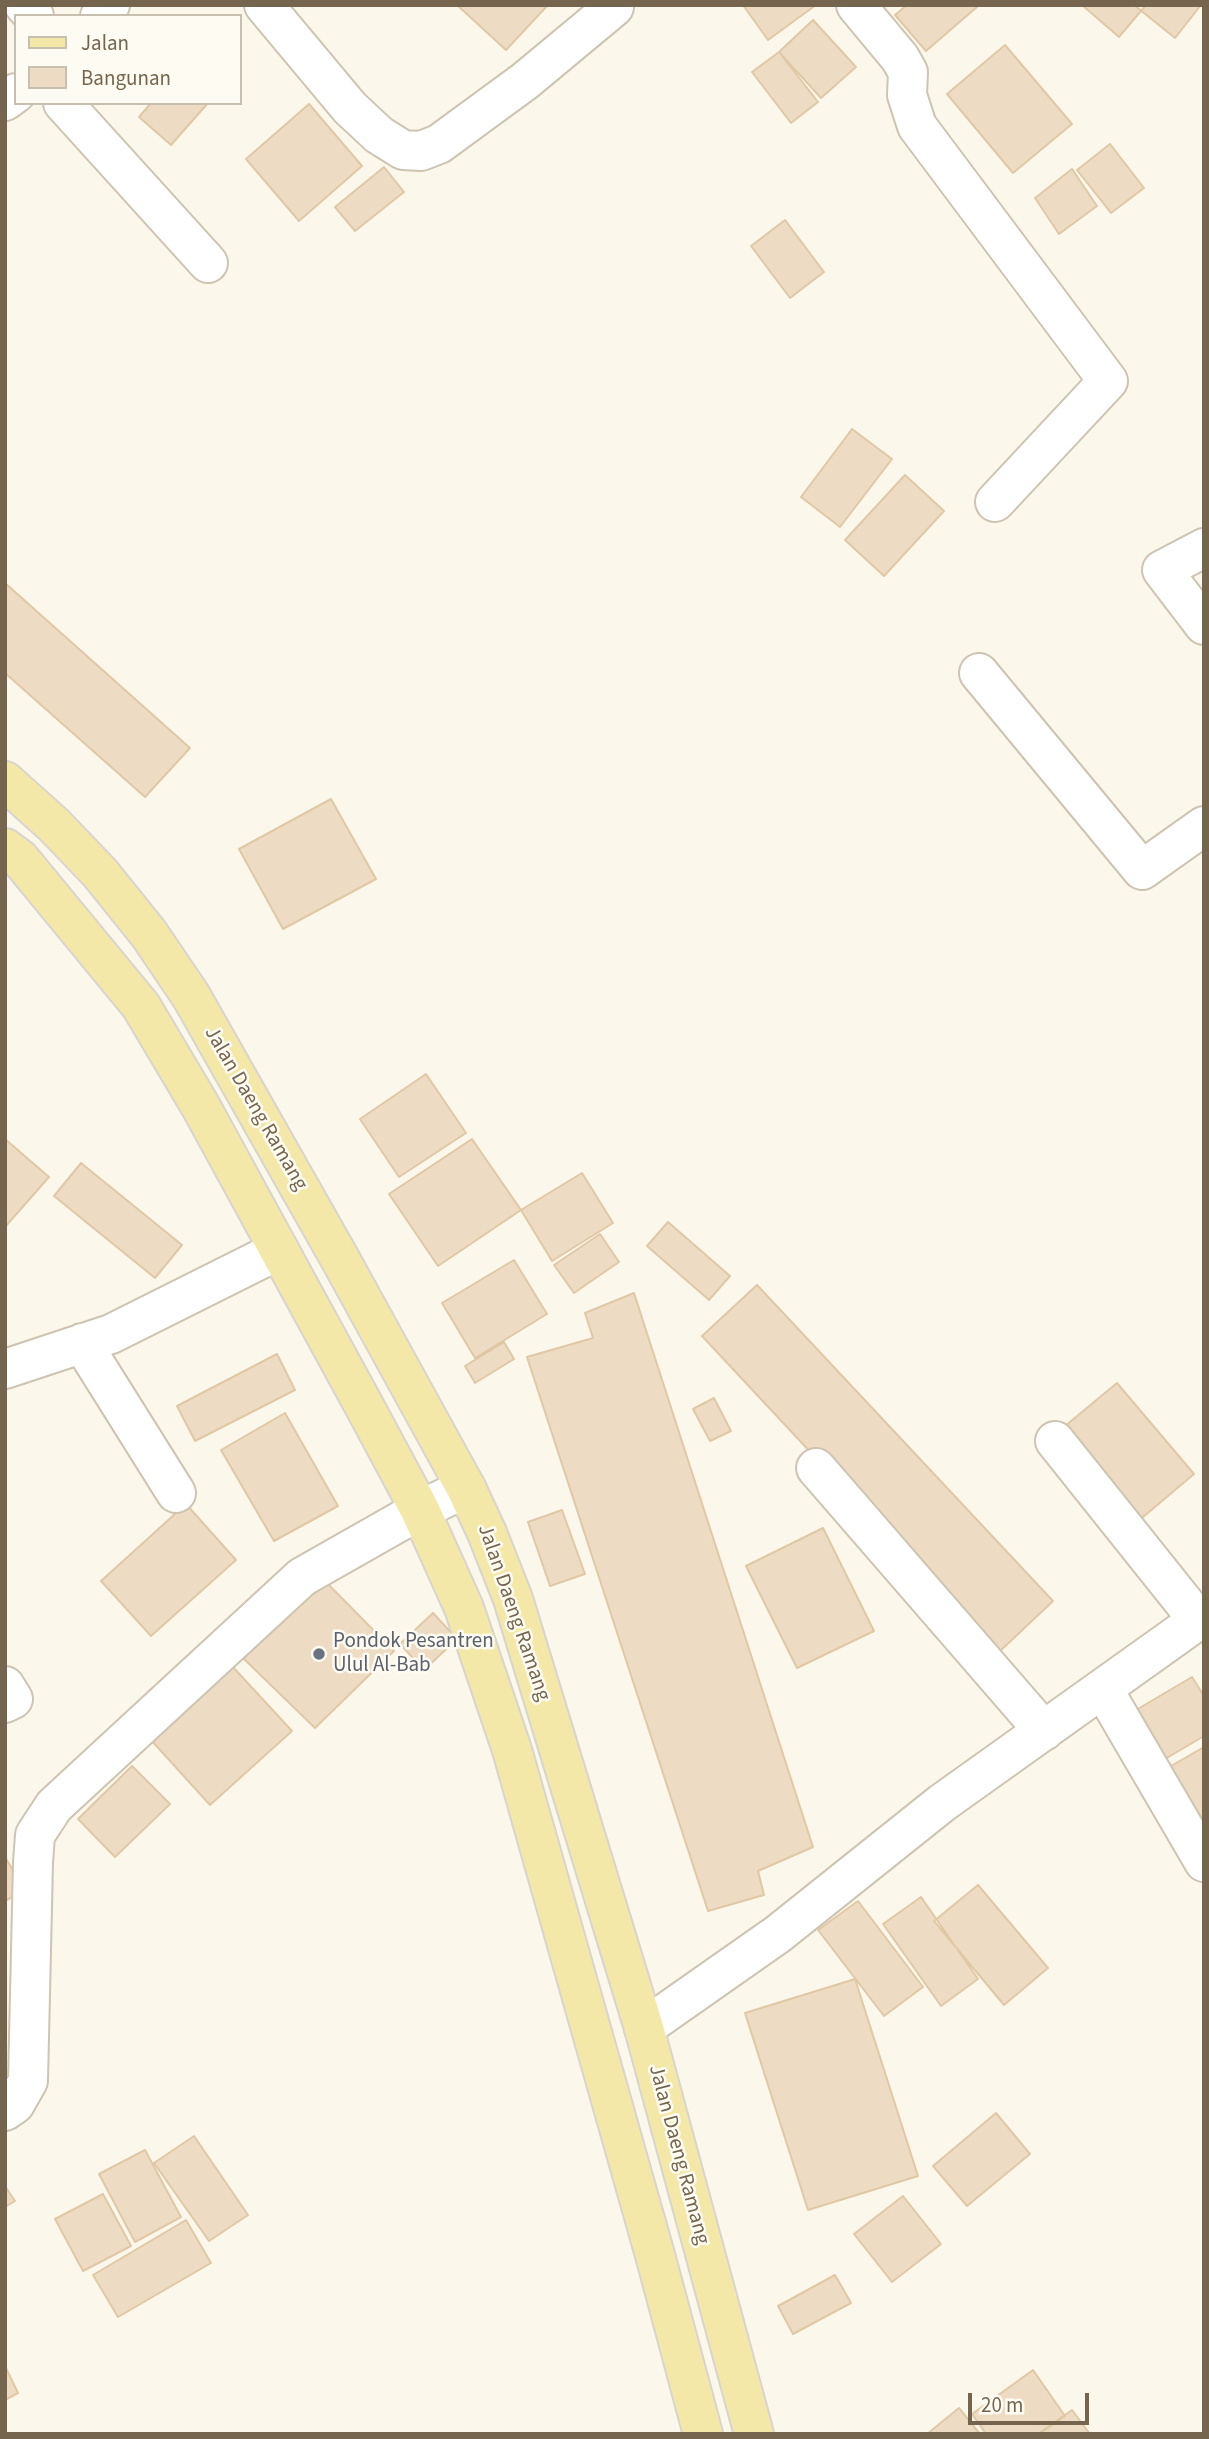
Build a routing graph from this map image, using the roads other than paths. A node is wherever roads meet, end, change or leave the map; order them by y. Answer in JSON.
{"nodes":[{"id":1,"x":264,"y":5,"type":"edge"},
{"id":2,"x":856,"y":5,"type":"edge"},
{"id":3,"x":615,"y":6,"type":"edge"},
{"id":4,"x":65,"y":105,"type":"edge"},
{"id":5,"x":208,"y":263,"type":"dead end"},
{"id":6,"x":995,"y":502,"type":"dead end"},
{"id":7,"x":1204,"y":548,"type":"edge"},
{"id":8,"x":1204,"y":625,"type":"edge"},
{"id":9,"x":979,"y":673,"type":"dead end"},
{"id":10,"x":5,"y":781,"type":"edge"},
{"id":11,"x":54,"y":825,"type":"junction"},
{"id":12,"x":1204,"y":826,"type":"edge"},
{"id":13,"x":10,"y":861,"type":"edge"},
{"id":14,"x":279,"y":1250,"type":"junction"},
{"id":15,"x":82,"y":1343,"type":"junction"},
{"id":16,"x":5,"y":1368,"type":"edge"},
{"id":17,"x":1055,"y":1441,"type":"dead end"},
{"id":18,"x":816,"y":1468,"type":"dead end"},
{"id":19,"x":466,"y":1488,"type":"junction"},
{"id":20,"x":176,"y":1493,"type":"dead end"},
{"id":21,"x":419,"y":1510,"type":"junction"},
{"id":22,"x":1201,"y":1618,"type":"edge"},
{"id":23,"x":5,"y":1686,"type":"edge"},
{"id":24,"x":1103,"y":1689,"type":"junction"},
{"id":25,"x":5,"y":1703,"type":"edge"},
{"id":26,"x":1044,"y":1731,"type":"junction"},
{"id":27,"x":1204,"y":1862,"type":"edge"},
{"id":28,"x":643,"y":2028,"type":"junction"},
{"id":29,"x":5,"y":2111,"type":"edge"},
{"id":30,"x":741,"y":2431,"type":"edge"},
{"id":31,"x":703,"y":2434,"type":"edge"}],
"edges":[{"from":1,"to":3,"type":"street"},
{"from":2,"to":6,"type":"street"},
{"from":4,"to":5,"type":"street"},
{"from":7,"to":8,"type":"street"},
{"from":9,"to":12,"type":"street"},
{"from":10,"to":11,"type":"main road","name":"Jalan Daeng Ramang"},
{"from":11,"to":13,"type":"main road"},
{"from":11,"to":19,"type":"main road","name":"Jalan Daeng Ramang"},
{"from":13,"to":14,"type":"main road"},
{"from":14,"to":15,"type":"street"},
{"from":14,"to":21,"type":"main road"},
{"from":15,"to":16,"type":"street"},
{"from":15,"to":20,"type":"street"},
{"from":17,"to":22,"type":"street"},
{"from":18,"to":26,"type":"street"},
{"from":19,"to":21,"type":"street"},
{"from":19,"to":28,"type":"main road","name":"Jalan Daeng Ramang"},
{"from":21,"to":29,"type":"street"},
{"from":21,"to":31,"type":"main road"},
{"from":22,"to":24,"type":"street"},
{"from":23,"to":25,"type":"street"},
{"from":24,"to":26,"type":"street"},
{"from":24,"to":27,"type":"street"},
{"from":26,"to":28,"type":"street"},
{"from":28,"to":30,"type":"main road","name":"Jalan Daeng Ramang"}]}
